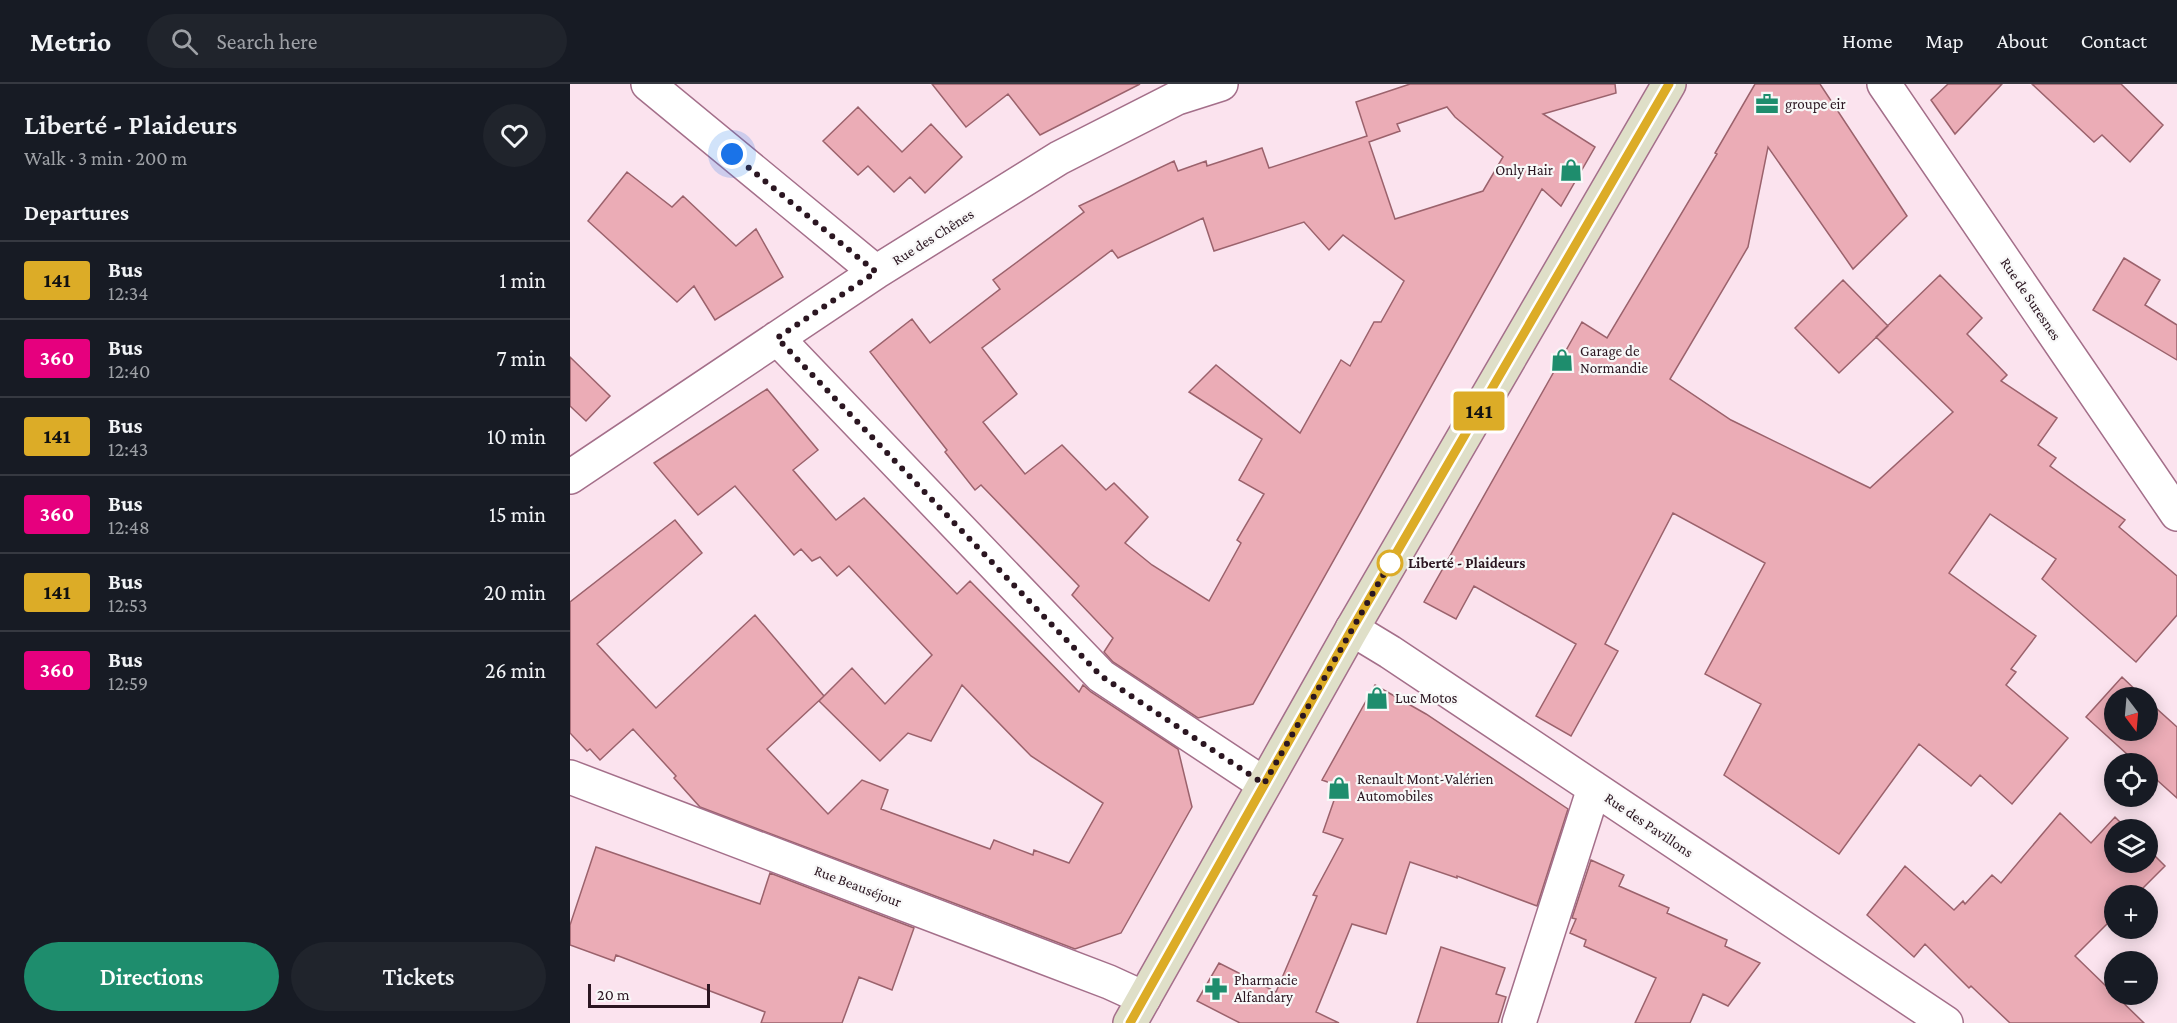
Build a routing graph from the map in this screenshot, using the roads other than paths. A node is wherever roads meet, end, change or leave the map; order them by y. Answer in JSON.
{"nodes":[{"id":1,"x":648,"y":84,"type":"edge"},
{"id":2,"x":1221,"y":84,"type":"edge"},
{"id":3,"x":1670,"y":84,"type":"edge"},
{"id":4,"x":1884,"y":84,"type":"edge"},
{"id":5,"x":1172,"y":91,"type":"edge"},
{"id":6,"x":876,"y":272,"type":"junction"},
{"id":7,"x":777,"y":338,"type":"junction"},
{"id":8,"x":570,"y":477,"type":"edge"},
{"id":9,"x":2177,"y":514,"type":"edge"},
{"id":10,"x":1352,"y":629,"type":"junction"},
{"id":11,"x":570,"y":777,"type":"edge"},
{"id":12,"x":1264,"y":784,"type":"junction"},
{"id":13,"x":1594,"y":789,"type":"junction"},
{"id":14,"x":1137,"y":1010,"type":"edge"},
{"id":15,"x":1519,"y":1023,"type":"edge"},
{"id":16,"x":1946,"y":1023,"type":"edge"}],
"edges":[{"from":1,"to":6,"type":"street"},
{"from":2,"to":5,"type":"street","name":"Rue des Chênes"},
{"from":3,"to":10,"type":"main road"},
{"from":4,"to":9,"type":"street","name":"Rue de Suresnes"},
{"from":5,"to":6,"type":"street","name":"Rue des Chênes"},
{"from":6,"to":7,"type":"street","name":"Rue des Chênes"},
{"from":7,"to":8,"type":"street","name":"Rue des Chênes"},
{"from":7,"to":12,"type":"street"},
{"from":10,"to":12,"type":"main road"},
{"from":10,"to":13,"type":"street","name":"Rue des Pavillons"},
{"from":11,"to":14,"type":"street","name":"Rue Beauséjour"},
{"from":12,"to":14,"type":"main road"},
{"from":13,"to":15,"type":"street"},
{"from":13,"to":16,"type":"street","name":"Rue des Pavillons"}]}
